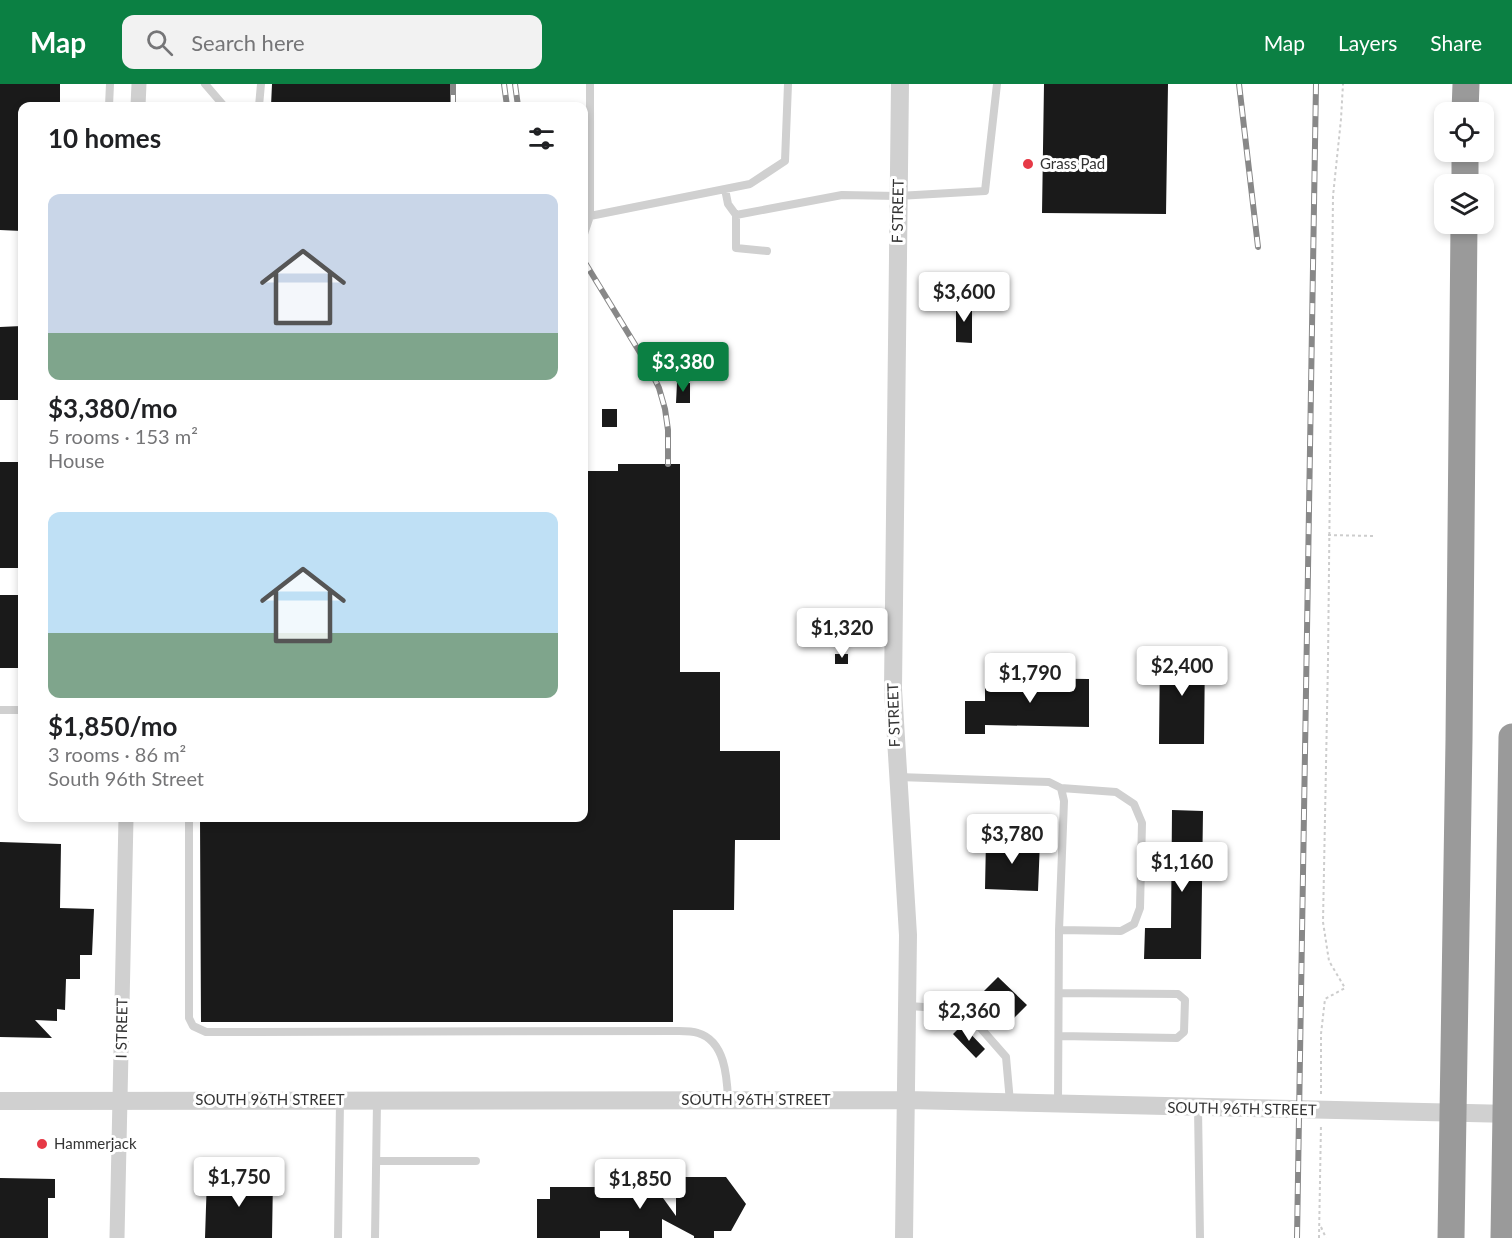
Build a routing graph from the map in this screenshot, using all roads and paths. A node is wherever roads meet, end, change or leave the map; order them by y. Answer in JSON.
{"nodes":[{"id":1,"x":110,"y":84,"type":"edge"},
{"id":2,"x":139,"y":84,"type":"edge"},
{"id":3,"x":205,"y":84,"type":"edge"},
{"id":4,"x":261,"y":84,"type":"edge"},
{"id":5,"x":590,"y":84,"type":"edge"},
{"id":6,"x":788,"y":84,"type":"edge"},
{"id":7,"x":900,"y":84,"type":"edge"},
{"id":8,"x":997,"y":84,"type":"edge"},
{"id":9,"x":1343,"y":84,"type":"edge"},
{"id":10,"x":1466,"y":84,"type":"edge"},
{"id":11,"x":109,"y":102,"type":"edge"},
{"id":12,"x":138,"y":102,"type":"edge"},
{"id":13,"x":221,"y":102,"type":"edge"},
{"id":14,"x":259,"y":102,"type":"edge"},
{"id":15,"x":1465,"y":102,"type":"edge"},
{"id":16,"x":725,"y":189,"type":"junction"},
{"id":17,"x":898,"y":196,"type":"junction"},
{"id":18,"x":736,"y":215,"type":"junction"},
{"id":19,"x":590,"y":216,"type":"junction"},
{"id":20,"x":588,"y":222,"type":"edge"},
{"id":21,"x":1464,"y":234,"type":"edge"},
{"id":22,"x":767,"y":251,"type":"dead end"},
{"id":23,"x":1328,"y":535,"type":"junction"},
{"id":24,"x":1372,"y":536,"type":"dead end"},
{"id":25,"x":0,"y":710,"type":"edge"},
{"id":26,"x":18,"y":710,"type":"edge"},
{"id":27,"x":1512,"y":737,"type":"edge"},
{"id":28,"x":897,"y":777,"type":"junction"},
{"id":29,"x":1061,"y":789,"type":"junction"},
{"id":30,"x":126,"y":822,"type":"edge"},
{"id":31,"x":189,"y":822,"type":"edge"},
{"id":32,"x":1059,"y":930,"type":"junction"},
{"id":33,"x":1345,"y":988,"type":"dead end"},
{"id":34,"x":1059,"y":993,"type":"junction"},
{"id":35,"x":908,"y":1006,"type":"junction"},
{"id":36,"x":1059,"y":1036,"type":"junction"},
{"id":37,"x":340,"y":1100,"type":"junction"},
{"id":38,"x":377,"y":1100,"type":"junction"},
{"id":39,"x":728,"y":1100,"type":"junction"},
{"id":40,"x":907,"y":1100,"type":"junction"},
{"id":41,"x":0,"y":1101,"type":"edge"},
{"id":42,"x":120,"y":1101,"type":"junction"},
{"id":43,"x":1010,"y":1102,"type":"junction"},
{"id":44,"x":1058,"y":1103,"type":"junction"},
{"id":45,"x":1198,"y":1108,"type":"junction"},
{"id":46,"x":1512,"y":1114,"type":"edge"},
{"id":47,"x":377,"y":1161,"type":"junction"},
{"id":48,"x":476,"y":1161,"type":"dead end"},
{"id":49,"x":1320,"y":1225,"type":"dead end"},
{"id":50,"x":117,"y":1238,"type":"edge"},
{"id":51,"x":338,"y":1238,"type":"edge"},
{"id":52,"x":375,"y":1238,"type":"edge"},
{"id":53,"x":904,"y":1238,"type":"edge"},
{"id":54,"x":1200,"y":1238,"type":"edge"},
{"id":55,"x":1326,"y":1238,"type":"edge"},
{"id":56,"x":1451,"y":1238,"type":"edge"},
{"id":57,"x":1504,"y":1238,"type":"edge"}],
"edges":[{"from":1,"to":11,"type":"lane"},
{"from":2,"to":12,"type":"street"},
{"from":3,"to":13,"type":"lane"},
{"from":4,"to":14,"type":"lane"},
{"from":5,"to":19,"type":"lane"},
{"from":6,"to":16,"type":"lane"},
{"from":7,"to":17,"type":"street","name":"F STREET"},
{"from":8,"to":17,"type":"lane"},
{"from":9,"to":23,"type":"path"},
{"from":10,"to":15,"type":"highway"},
{"from":16,"to":18,"type":"lane"},
{"from":16,"to":19,"type":"lane"},
{"from":17,"to":18,"type":"lane"},
{"from":17,"to":28,"type":"street","name":"F STREET"},
{"from":18,"to":22,"type":"lane"},
{"from":19,"to":20,"type":"lane"},
{"from":21,"to":56,"type":"highway"},
{"from":23,"to":24,"type":"path"},
{"from":23,"to":33,"type":"path"},
{"from":25,"to":26,"type":"lane"},
{"from":27,"to":57,"type":"highway"},
{"from":28,"to":29,"type":"lane"},
{"from":28,"to":35,"type":"street","name":"F STREET"},
{"from":29,"to":32,"type":"lane"},
{"from":29,"to":32,"type":"lane"},
{"from":30,"to":42,"type":"street","name":"I STREET"},
{"from":31,"to":39,"type":"lane"},
{"from":32,"to":34,"type":"lane"},
{"from":34,"to":36,"type":"lane"},
{"from":34,"to":36,"type":"lane"},
{"from":35,"to":40,"type":"street","name":"F STREET"},
{"from":35,"to":43,"type":"lane"},
{"from":36,"to":44,"type":"lane"},
{"from":37,"to":38,"type":"street","name":"SOUTH 96TH STREET"},
{"from":37,"to":42,"type":"street","name":"SOUTH 96TH STREET"},
{"from":37,"to":51,"type":"lane"},
{"from":38,"to":39,"type":"street","name":"SOUTH 96TH STREET"},
{"from":38,"to":47,"type":"lane"},
{"from":39,"to":40,"type":"street","name":"SOUTH 96TH STREET"},
{"from":40,"to":43,"type":"street","name":"SOUTH 96TH STREET"},
{"from":40,"to":53,"type":"street","name":"F STREET"},
{"from":41,"to":42,"type":"street","name":"SOUTH 96TH STREET"},
{"from":42,"to":50,"type":"street","name":"I STREET"},
{"from":43,"to":44,"type":"street","name":"SOUTH 96TH STREET"},
{"from":44,"to":45,"type":"street","name":"SOUTH 96TH STREET"},
{"from":45,"to":46,"type":"street","name":"SOUTH 96TH STREET"},
{"from":45,"to":54,"type":"lane"},
{"from":47,"to":48,"type":"lane"},
{"from":47,"to":52,"type":"lane"},
{"from":49,"to":55,"type":"path"}]}
